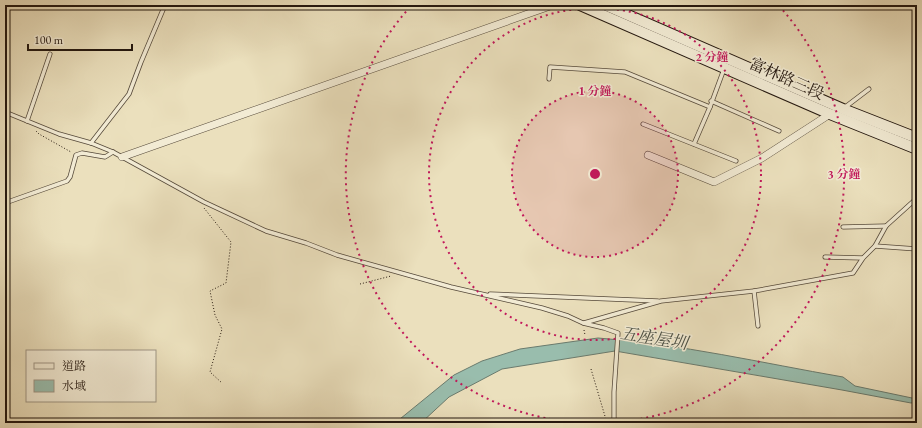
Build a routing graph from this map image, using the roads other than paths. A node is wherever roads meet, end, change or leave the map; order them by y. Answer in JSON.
{"nodes":[{"id":1,"x":165,"y":5,"type":"edge"},
{"id":2,"x":553,"y":5,"type":"edge"},
{"id":3,"x":580,"y":5,"type":"edge"},
{"id":4,"x":604,"y":5,"type":"edge"},
{"id":5,"x":916,"y":5,"type":"edge"},
{"id":6,"x":917,"y":13,"type":"edge"},
{"id":7,"x":50,"y":54,"type":"dead end"},
{"id":8,"x":726,"y":63,"type":"junction"},
{"id":9,"x":917,"y":78,"type":"edge"},
{"id":10,"x":549,"y":79,"type":"dead end"},
{"id":11,"x":869,"y":89,"type":"dead end"},
{"id":12,"x":917,"y":98,"type":"edge"},
{"id":13,"x":712,"y":102,"type":"junction"},
{"id":14,"x":710,"y":107,"type":"junction"},
{"id":15,"x":5,"y":112,"type":"edge"},
{"id":16,"x":837,"y":113,"type":"junction"},
{"id":17,"x":28,"y":121,"type":"junction"},
{"id":18,"x":642,"y":124,"type":"dead end"},
{"id":19,"x":779,"y":131,"type":"dead end"},
{"id":20,"x":917,"y":138,"type":"edge"},
{"id":21,"x":91,"y":143,"type":"junction"},
{"id":22,"x":694,"y":144,"type":"junction"},
{"id":23,"x":917,"y":149,"type":"edge"},
{"id":24,"x":113,"y":152,"type":"junction"},
{"id":25,"x":648,"y":155,"type":"dead end"},
{"id":26,"x":122,"y":156,"type":"junction"},
{"id":27,"x":736,"y":161,"type":"dead end"},
{"id":28,"x":917,"y":198,"type":"edge"},
{"id":29,"x":5,"y":203,"type":"edge"},
{"id":30,"x":886,"y":226,"type":"junction"},
{"id":31,"x":843,"y":227,"type":"dead end"},
{"id":32,"x":875,"y":246,"type":"junction"},
{"id":33,"x":917,"y":249,"type":"edge"},
{"id":34,"x":825,"y":257,"type":"dead end"},
{"id":35,"x":863,"y":258,"type":"junction"},
{"id":36,"x":754,"y":291,"type":"junction"},
{"id":37,"x":483,"y":294,"type":"junction"},
{"id":38,"x":661,"y":301,"type":"junction"},
{"id":39,"x":583,"y":323,"type":"junction"},
{"id":40,"x":758,"y":326,"type":"dead end"},
{"id":41,"x":614,"y":423,"type":"edge"}],
"edges":[{"from":1,"to":21,"type":"lane"},
{"from":2,"to":26,"type":"street"},
{"from":3,"to":8,"type":"main road","name":"富林路三段"},
{"from":4,"to":8,"type":"main road","name":"富林路三段"},
{"from":5,"to":6,"type":"lane"},
{"from":7,"to":17,"type":"lane"},
{"from":8,"to":13,"type":"lane"},
{"from":8,"to":16,"type":"main road","name":"富林路三段"},
{"from":8,"to":16,"type":"main road","name":"富林路三段"},
{"from":9,"to":12,"type":"lane"},
{"from":10,"to":14,"type":"lane"},
{"from":11,"to":16,"type":"lane"},
{"from":13,"to":14,"type":"lane"},
{"from":13,"to":19,"type":"lane"},
{"from":14,"to":22,"type":"lane"},
{"from":15,"to":17,"type":"lane"},
{"from":16,"to":20,"type":"main road","name":"富林路三段"},
{"from":16,"to":23,"type":"main road","name":"富林路三段"},
{"from":16,"to":25,"type":"street"},
{"from":17,"to":21,"type":"lane"},
{"from":18,"to":22,"type":"lane"},
{"from":21,"to":24,"type":"lane"},
{"from":22,"to":27,"type":"lane"},
{"from":24,"to":26,"type":"lane"},
{"from":24,"to":29,"type":"lane"},
{"from":26,"to":37,"type":"lane"},
{"from":28,"to":30,"type":"lane"},
{"from":30,"to":31,"type":"lane"},
{"from":30,"to":32,"type":"lane"},
{"from":32,"to":33,"type":"lane"},
{"from":32,"to":35,"type":"lane"},
{"from":34,"to":35,"type":"lane"},
{"from":35,"to":36,"type":"lane"},
{"from":36,"to":38,"type":"lane"},
{"from":36,"to":40,"type":"lane"},
{"from":37,"to":38,"type":"lane"},
{"from":37,"to":39,"type":"lane"},
{"from":38,"to":39,"type":"lane"},
{"from":39,"to":41,"type":"lane"}]}
